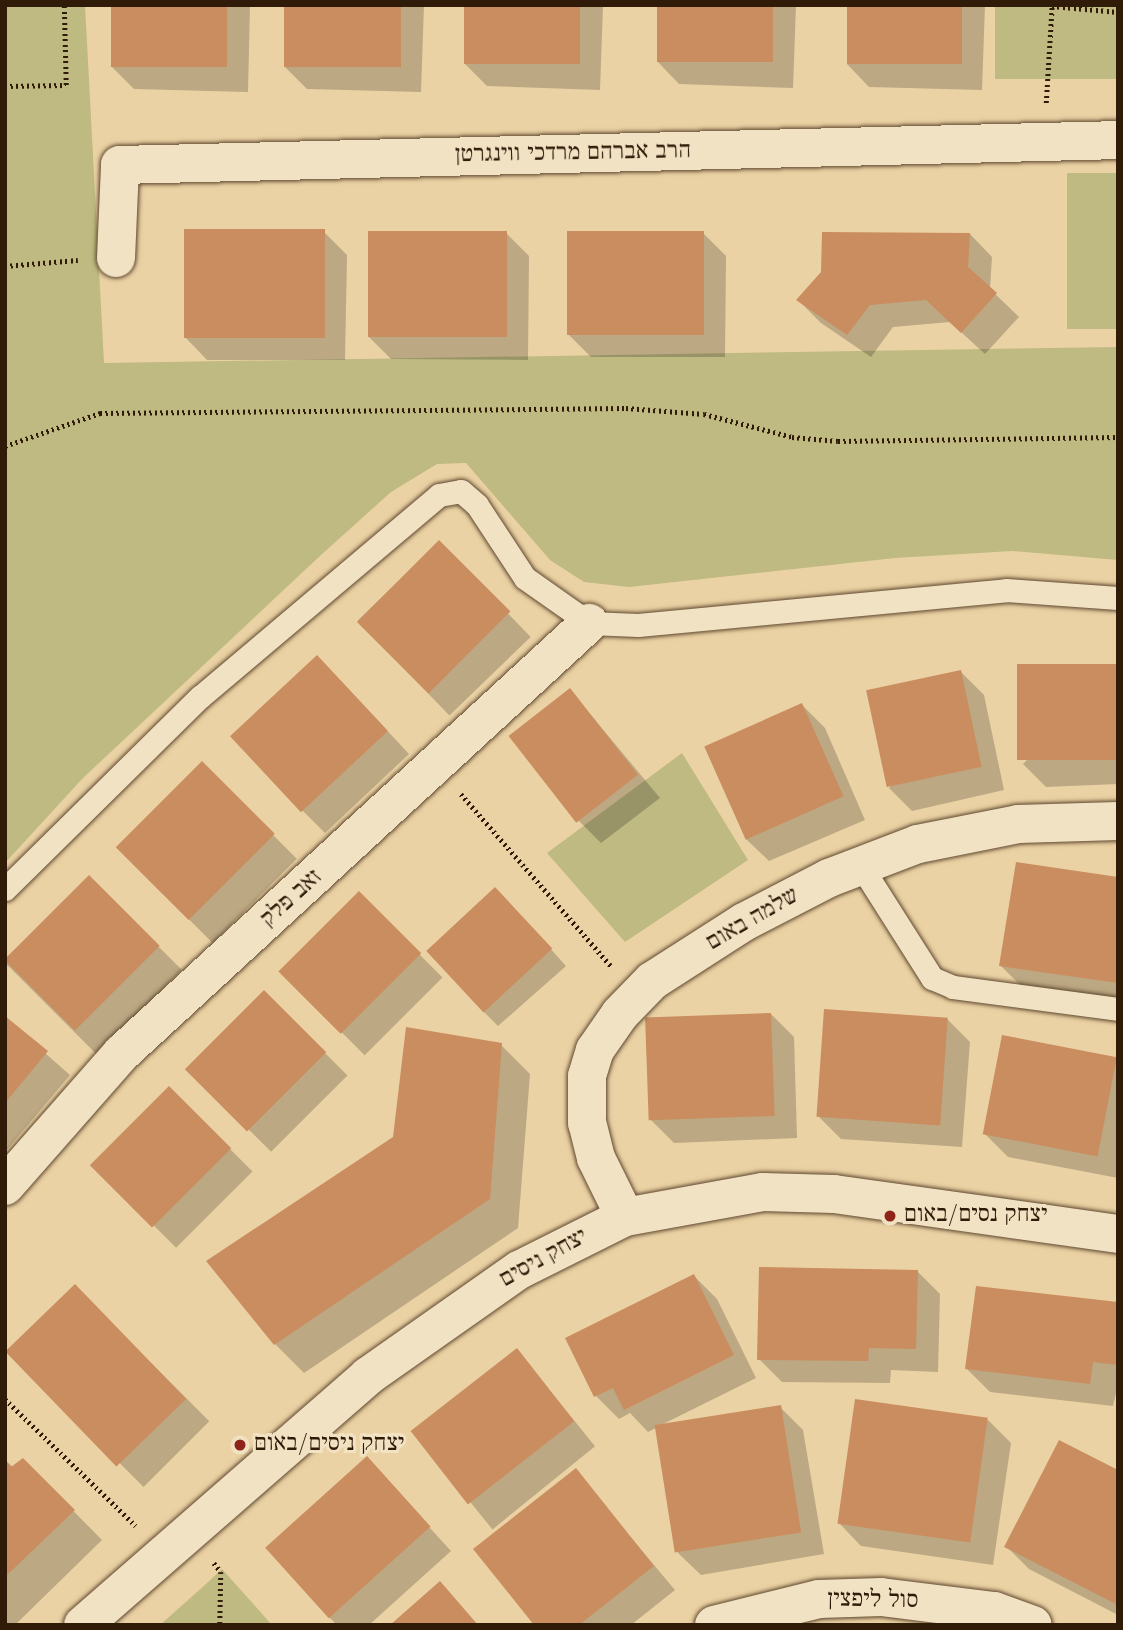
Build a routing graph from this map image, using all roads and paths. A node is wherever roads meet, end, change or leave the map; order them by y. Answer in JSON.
{"nodes":[{"id":1,"x":64,"y":5,"type":"edge"},
{"id":2,"x":1118,"y":12,"type":"edge"},
{"id":3,"x":5,"y":86,"type":"edge"},
{"id":4,"x":1118,"y":140,"type":"edge"},
{"id":5,"x":1043,"y":142,"type":"junction"},
{"id":6,"x":116,"y":258,"type":"joint"},
{"id":7,"x":5,"y":266,"type":"edge"},
{"id":8,"x":1118,"y":438,"type":"edge"},
{"id":9,"x":5,"y":446,"type":"edge"},
{"id":10,"x":1118,"y":598,"type":"edge"},
{"id":11,"x":589,"y":623,"type":"junction"},
{"id":12,"x":437,"y":767,"type":"junction"},
{"id":13,"x":1118,"y":821,"type":"edge"},
{"id":14,"x":861,"y":866,"type":"junction"},
{"id":15,"x":5,"y":889,"type":"edge"},
{"id":16,"x":637,"y":996,"type":"junction"},
{"id":17,"x":1118,"y":1009,"type":"edge"},
{"id":18,"x":5,"y":1186,"type":"edge"},
{"id":19,"x":625,"y":1217,"type":"junction"},
{"id":20,"x":1118,"y":1234,"type":"edge"},
{"id":21,"x":5,"y":1399,"type":"edge"},
{"id":22,"x":177,"y":1542,"type":"junction"},
{"id":23,"x":83,"y":1625,"type":"edge"},
{"id":24,"x":220,"y":1625,"type":"edge"},
{"id":25,"x":714,"y":1625,"type":"edge"},
{"id":26,"x":1033,"y":1625,"type":"edge"}],
"edges":[{"from":1,"to":3,"type":"path"},
{"from":2,"to":5,"type":"path"},
{"from":4,"to":5,"type":"street","name":"הרב אברהם מרדכי ווינגרטן"},
{"from":5,"to":6,"type":"street","name":"הרב אברהם מרדכי ווינגרטן"},
{"from":6,"to":7,"type":"path"},
{"from":8,"to":9,"type":"path"},
{"from":10,"to":11,"type":"lane"},
{"from":11,"to":12,"type":"street","name":"זאב פלק"},
{"from":11,"to":15,"type":"lane"},
{"from":12,"to":16,"type":"path"},
{"from":12,"to":18,"type":"street","name":"זאב פלק"},
{"from":13,"to":14,"type":"street","name":"שלמה באום"},
{"from":14,"to":16,"type":"street","name":"שלמה באום"},
{"from":14,"to":17,"type":"lane"},
{"from":16,"to":19,"type":"street","name":"שלמה באום"},
{"from":19,"to":20,"type":"street","name":"יצחק ניסים"},
{"from":19,"to":22,"type":"street","name":"יצחק ניסים"},
{"from":21,"to":22,"type":"path"},
{"from":22,"to":23,"type":"street","name":"יצחק ניסים"},
{"from":22,"to":24,"type":"path"},
{"from":25,"to":26,"type":"street","name":"סול ליפצין"}]}
